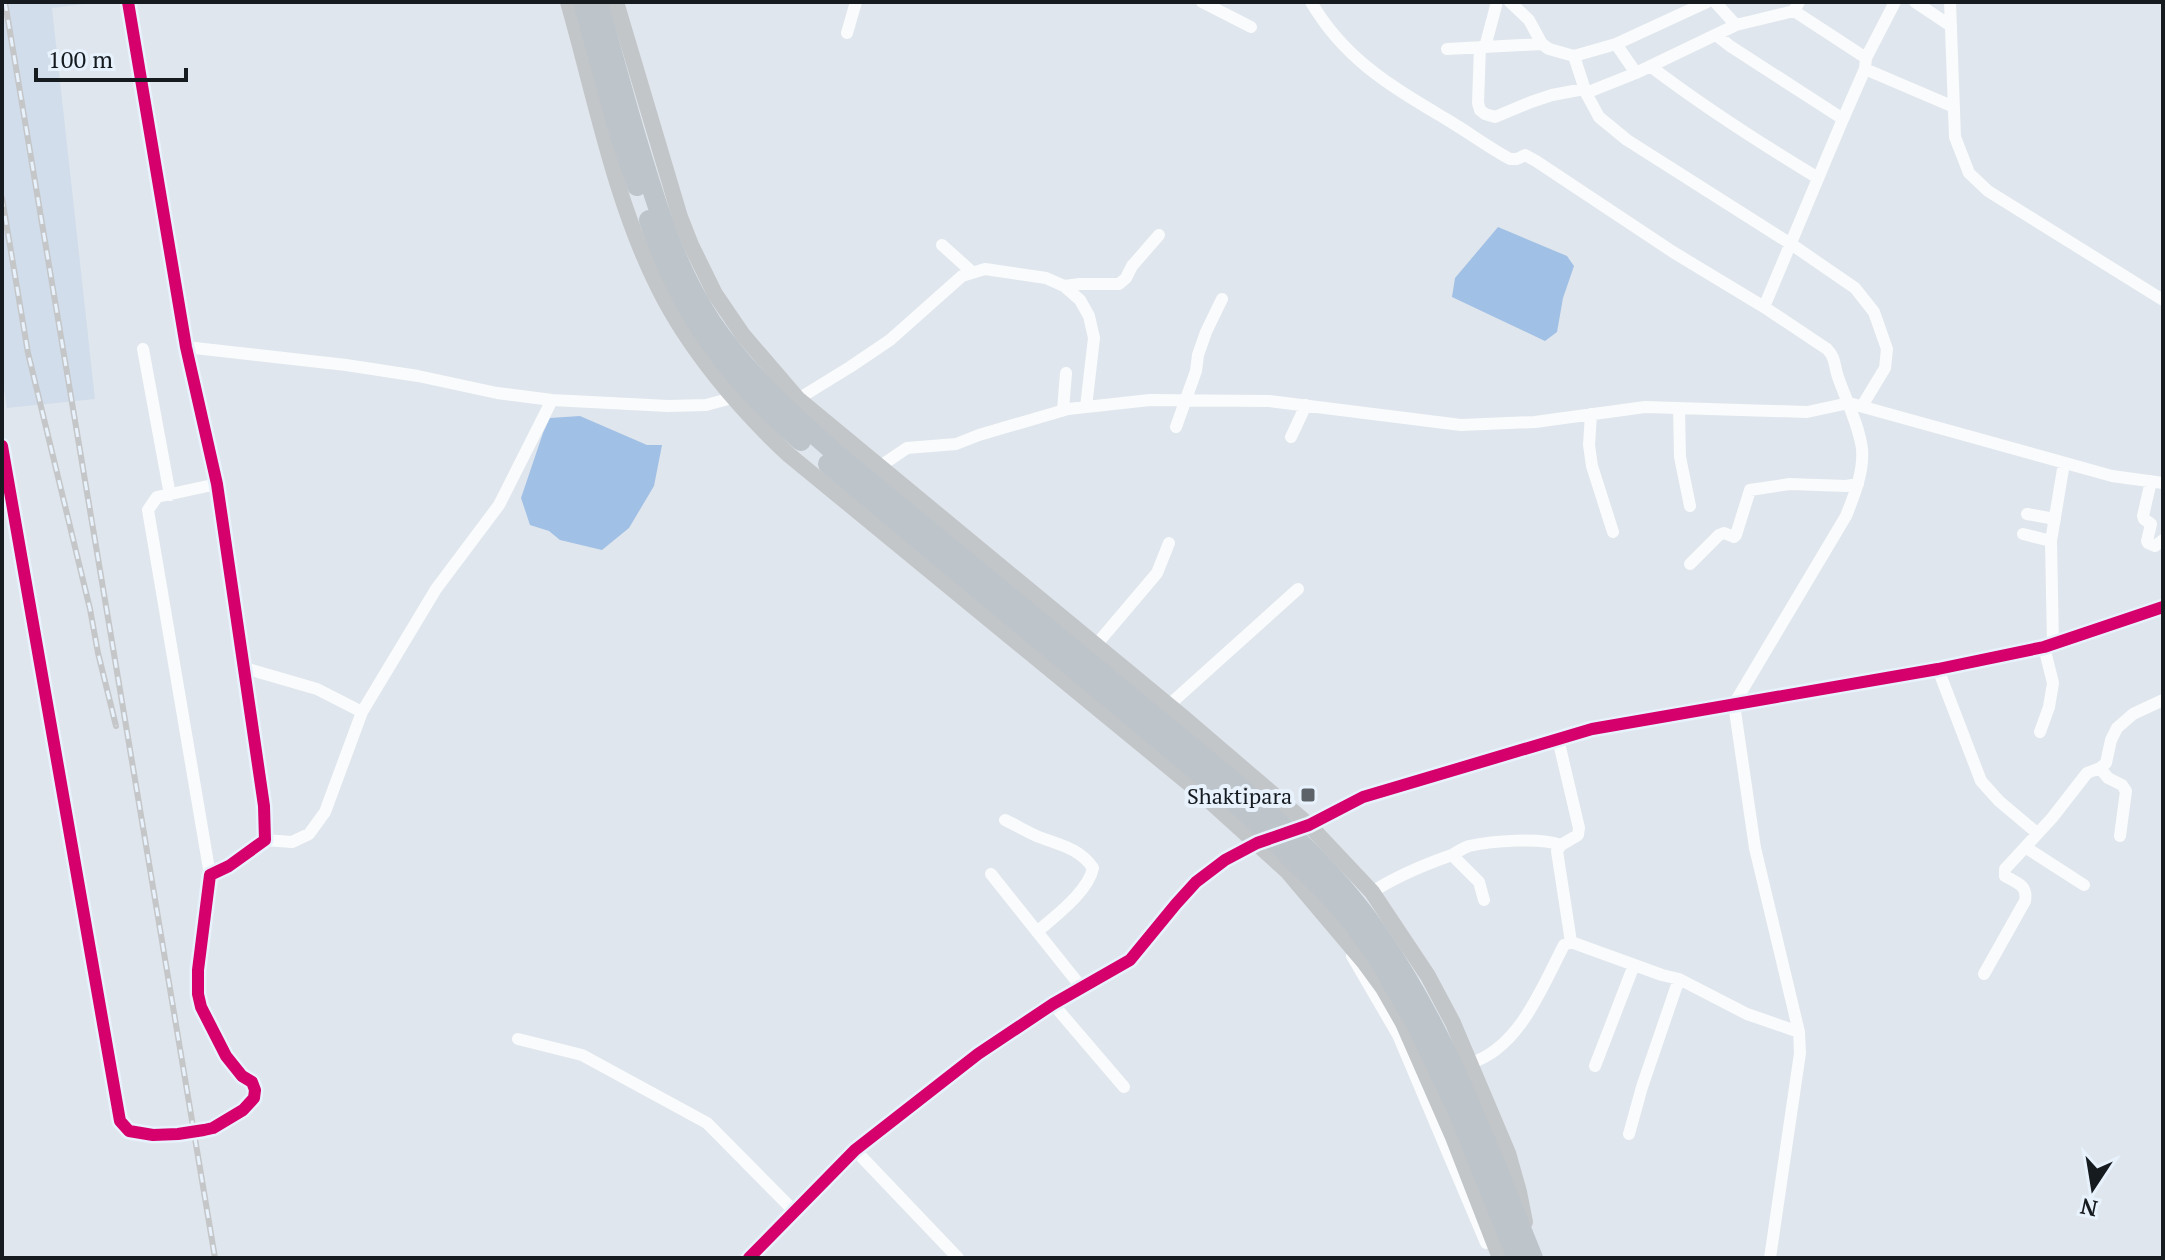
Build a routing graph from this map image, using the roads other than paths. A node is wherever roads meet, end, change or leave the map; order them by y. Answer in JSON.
{"nodes":[{"id":1,"x":128,"y":2,"type":"edge"},
{"id":2,"x":568,"y":2,"type":"edge"},
{"id":3,"x":583,"y":2,"type":"edge"},
{"id":4,"x":598,"y":2,"type":"edge"},
{"id":5,"x":616,"y":2,"type":"edge"},
{"id":6,"x":856,"y":2,"type":"edge"},
{"id":7,"x":1202,"y":2,"type":"edge"},
{"id":8,"x":1311,"y":2,"type":"edge"},
{"id":9,"x":1497,"y":2,"type":"edge"},
{"id":10,"x":1510,"y":2,"type":"edge"},
{"id":11,"x":1707,"y":2,"type":"edge"},
{"id":12,"x":1895,"y":2,"type":"edge"},
{"id":13,"x":1915,"y":2,"type":"edge"},
{"id":14,"x":1950,"y":2,"type":"edge"},
{"id":15,"x":1720,"y":4,"type":"edge"},
{"id":16,"x":1796,"y":6,"type":"edge"},
{"id":17,"x":1736,"y":25,"type":"junction"},
{"id":18,"x":1951,"y":26,"type":"junction"},
{"id":19,"x":1251,"y":27,"type":"dead end"},
{"id":20,"x":847,"y":33,"type":"dead end"},
{"id":21,"x":1716,"y":35,"type":"junction"},
{"id":22,"x":1542,"y":44,"type":"junction"},
{"id":23,"x":1616,"y":44,"type":"junction"},
{"id":24,"x":1482,"y":47,"type":"junction"},
{"id":25,"x":1447,"y":49,"type":"dead end"},
{"id":26,"x":1574,"y":56,"type":"junction"},
{"id":27,"x":1865,"y":64,"type":"junction"},
{"id":28,"x":1650,"y":66,"type":"junction"},
{"id":29,"x":1636,"y":73,"type":"junction"},
{"id":30,"x":1585,"y":91,"type":"junction"},
{"id":31,"x":1954,"y":107,"type":"junction"},
{"id":32,"x":1843,"y":119,"type":"junction"},
{"id":33,"x":1818,"y":178,"type":"junction"},
{"id":34,"x":1159,"y":235,"type":"dead end"},
{"id":35,"x":1791,"y":244,"type":"junction"},
{"id":36,"x":942,"y":245,"type":"dead end"},
{"id":37,"x":972,"y":272,"type":"junction"},
{"id":38,"x":1064,"y":286,"type":"junction"},
{"id":39,"x":1222,"y":299,"type":"dead end"},
{"id":40,"x":2163,"y":300,"type":"edge"},
{"id":41,"x":1764,"y":307,"type":"junction"},
{"id":42,"x":186,"y":347,"type":"junction"},
{"id":43,"x":143,"y":349,"type":"dead end"},
{"id":44,"x":1066,"y":373,"type":"dead end"},
{"id":45,"x":732,"y":398,"type":"junction"},
{"id":46,"x":798,"y":399,"type":"junction"},
{"id":47,"x":552,"y":400,"type":"junction"},
{"id":48,"x":1187,"y":400,"type":"junction"},
{"id":49,"x":1849,"y":403,"type":"junction"},
{"id":50,"x":1306,"y":405,"type":"junction"},
{"id":51,"x":1862,"y":406,"type":"junction"},
{"id":52,"x":1086,"y":407,"type":"junction"},
{"id":53,"x":1679,"y":408,"type":"junction"},
{"id":54,"x":1063,"y":410,"type":"junction"},
{"id":55,"x":1591,"y":414,"type":"junction"},
{"id":56,"x":1176,"y":427,"type":"dead end"},
{"id":57,"x":1291,"y":437,"type":"dead end"},
{"id":58,"x":2,"y":446,"type":"edge"},
{"id":59,"x":2064,"y":463,"type":"junction"},
{"id":60,"x":879,"y":467,"type":"junction"},
{"id":61,"x":2157,"y":482,"type":"edge"},
{"id":62,"x":217,"y":484,"type":"junction"},
{"id":63,"x":1858,"y":484,"type":"junction"},
{"id":64,"x":170,"y":495,"type":"junction"},
{"id":65,"x":1690,"y":506,"type":"dead end"},
{"id":66,"x":2027,"y":514,"type":"dead end"},
{"id":67,"x":2055,"y":519,"type":"junction"},
{"id":68,"x":1613,"y":532,"type":"dead end"},
{"id":69,"x":2023,"y":534,"type":"dead end"},
{"id":70,"x":2163,"y":540,"type":"edge"},
{"id":71,"x":2051,"y":541,"type":"junction"},
{"id":72,"x":1169,"y":543,"type":"dead end"},
{"id":73,"x":960,"y":564,"type":"junction"},
{"id":74,"x":1690,"y":564,"type":"dead end"},
{"id":75,"x":1298,"y":589,"type":"dead end"},
{"id":76,"x":2163,"y":607,"type":"edge"},
{"id":77,"x":1096,"y":645,"type":"junction"},
{"id":78,"x":2048,"y":646,"type":"junction"},
{"id":79,"x":245,"y":668,"type":"junction"},
{"id":80,"x":1938,"y":669,"type":"junction"},
{"id":81,"x":2163,"y":700,"type":"edge"},
{"id":82,"x":1734,"y":704,"type":"junction"},
{"id":83,"x":1169,"y":705,"type":"junction"},
{"id":84,"x":362,"y":712,"type":"junction"},
{"id":85,"x":2040,"y":732,"type":"dead end"},
{"id":86,"x":1558,"y":739,"type":"junction"},
{"id":87,"x":2100,"y":768,"type":"junction"},
{"id":88,"x":1005,"y":820,"type":"dead end"},
{"id":89,"x":1309,"y":825,"type":"junction"},
{"id":90,"x":2037,"y":833,"type":"junction"},
{"id":91,"x":2120,"y":836,"type":"dead end"},
{"id":92,"x":265,"y":840,"type":"junction"},
{"id":93,"x":1257,"y":843,"type":"junction"},
{"id":94,"x":1561,"y":845,"type":"junction"},
{"id":95,"x":2025,"y":847,"type":"junction"},
{"id":96,"x":1452,"y":855,"type":"junction"},
{"id":97,"x":991,"y":874,"type":"dead end"},
{"id":98,"x":210,"y":875,"type":"junction"},
{"id":99,"x":2084,"y":885,"type":"dead end"},
{"id":100,"x":1372,"y":892,"type":"junction"},
{"id":101,"x":1484,"y":900,"type":"dead end"},
{"id":102,"x":1037,"y":932,"type":"junction"},
{"id":103,"x":1348,"y":941,"type":"junction"},
{"id":104,"x":1571,"y":942,"type":"junction"},
{"id":105,"x":1634,"y":965,"type":"junction"},
{"id":106,"x":1984,"y":974,"type":"dead end"},
{"id":107,"x":1679,"y":979,"type":"junction"},
{"id":108,"x":1082,"y":988,"type":"junction"},
{"id":109,"x":1053,"y":1004,"type":"junction"},
{"id":110,"x":1799,"y":1032,"type":"junction"},
{"id":111,"x":518,"y":1039,"type":"dead end"},
{"id":112,"x":1471,"y":1063,"type":"junction"},
{"id":113,"x":1595,"y":1066,"type":"dead end"},
{"id":114,"x":1124,"y":1087,"type":"dead end"},
{"id":115,"x":204,"y":1130,"type":"tunnel mouth"},
{"id":116,"x":178,"y":1134,"type":"tunnel mouth"},
{"id":117,"x":1629,"y":1134,"type":"dead end"},
{"id":118,"x":855,"y":1150,"type":"junction"},
{"id":119,"x":794,"y":1211,"type":"junction"},
{"id":120,"x":1527,"y":1256,"type":"edge"},
{"id":121,"x":749,"y":1258,"type":"edge"},
{"id":122,"x":958,"y":1258,"type":"edge"},
{"id":123,"x":1492,"y":1258,"type":"edge"},
{"id":124,"x":1500,"y":1258,"type":"edge"},
{"id":125,"x":1770,"y":1258,"type":"edge"}],
"edges":[{"from":1,"to":42,"type":"street"},
{"from":2,"to":45,"type":"main road"},
{"from":3,"to":73,"type":"highway"},
{"from":4,"to":73,"type":"highway"},
{"from":5,"to":46,"type":"main road"},
{"from":6,"to":20,"type":"street"},
{"from":7,"to":19,"type":"street"},
{"from":8,"to":41,"type":"street"},
{"from":9,"to":24,"type":"street"},
{"from":10,"to":22,"type":"street"},
{"from":11,"to":23,"type":"street"},
{"from":12,"to":27,"type":"street"},
{"from":13,"to":18,"type":"street"},
{"from":14,"to":18,"type":"street"},
{"from":15,"to":17,"type":"street"},
{"from":16,"to":17,"type":"street"},
{"from":16,"to":27,"type":"street"},
{"from":17,"to":21,"type":"street"},
{"from":18,"to":31,"type":"street"},
{"from":21,"to":28,"type":"street"},
{"from":21,"to":32,"type":"street"},
{"from":22,"to":24,"type":"street"},
{"from":22,"to":26,"type":"street"},
{"from":23,"to":26,"type":"street"},
{"from":23,"to":29,"type":"street"},
{"from":24,"to":25,"type":"street"},
{"from":24,"to":30,"type":"street"},
{"from":26,"to":30,"type":"street"},
{"from":27,"to":31,"type":"street"},
{"from":27,"to":32,"type":"street"},
{"from":28,"to":29,"type":"street"},
{"from":28,"to":33,"type":"street"},
{"from":29,"to":30,"type":"street"},
{"from":30,"to":35,"type":"street"},
{"from":31,"to":40,"type":"street"},
{"from":32,"to":33,"type":"street"},
{"from":33,"to":35,"type":"street"},
{"from":34,"to":38,"type":"street"},
{"from":35,"to":41,"type":"street"},
{"from":35,"to":51,"type":"street"},
{"from":36,"to":37,"type":"street"},
{"from":37,"to":38,"type":"street"},
{"from":37,"to":46,"type":"street"},
{"from":38,"to":52,"type":"street"},
{"from":39,"to":48,"type":"street"},
{"from":41,"to":49,"type":"street"},
{"from":42,"to":47,"type":"street"},
{"from":42,"to":62,"type":"street"},
{"from":43,"to":64,"type":"street"},
{"from":44,"to":54,"type":"street"},
{"from":45,"to":47,"type":"street"},
{"from":45,"to":93,"type":"main road"},
{"from":46,"to":60,"type":"main road"},
{"from":47,"to":84,"type":"street"},
{"from":48,"to":50,"type":"street"},
{"from":48,"to":52,"type":"street"},
{"from":48,"to":56,"type":"street"},
{"from":49,"to":51,"type":"street"},
{"from":49,"to":53,"type":"street"},
{"from":49,"to":63,"type":"street"},
{"from":50,"to":55,"type":"street"},
{"from":50,"to":57,"type":"street"},
{"from":51,"to":59,"type":"street"},
{"from":52,"to":54,"type":"street"},
{"from":53,"to":55,"type":"street"},
{"from":53,"to":65,"type":"street"},
{"from":54,"to":60,"type":"street"},
{"from":55,"to":68,"type":"street"},
{"from":58,"to":116,"type":"street"},
{"from":59,"to":61,"type":"street"},
{"from":59,"to":67,"type":"street"},
{"from":60,"to":77,"type":"main road"},
{"from":61,"to":70,"type":"street"},
{"from":62,"to":64,"type":"street"},
{"from":62,"to":79,"type":"street"},
{"from":63,"to":74,"type":"street"},
{"from":63,"to":82,"type":"street"},
{"from":64,"to":98,"type":"street"},
{"from":66,"to":67,"type":"street"},
{"from":67,"to":71,"type":"street"},
{"from":69,"to":71,"type":"street"},
{"from":71,"to":78,"type":"street"},
{"from":72,"to":77,"type":"street"},
{"from":73,"to":120,"type":"highway"},
{"from":75,"to":83,"type":"street"},
{"from":76,"to":78,"type":"street"},
{"from":77,"to":83,"type":"main road"},
{"from":78,"to":80,"type":"street"},
{"from":78,"to":85,"type":"street"},
{"from":79,"to":84,"type":"street"},
{"from":79,"to":92,"type":"street"},
{"from":80,"to":82,"type":"street"},
{"from":80,"to":90,"type":"street"},
{"from":81,"to":87,"type":"street"},
{"from":82,"to":86,"type":"street"},
{"from":82,"to":110,"type":"street"},
{"from":83,"to":89,"type":"main road"},
{"from":84,"to":92,"type":"street"},
{"from":86,"to":89,"type":"street"},
{"from":86,"to":94,"type":"street"},
{"from":87,"to":90,"type":"street"},
{"from":87,"to":91,"type":"street"},
{"from":88,"to":102,"type":"street"},
{"from":89,"to":93,"type":"street"},
{"from":89,"to":100,"type":"main road"},
{"from":90,"to":95,"type":"street"},
{"from":92,"to":98,"type":"street"},
{"from":93,"to":103,"type":"main road"},
{"from":93,"to":108,"type":"street"},
{"from":94,"to":96,"type":"street"},
{"from":94,"to":104,"type":"street"},
{"from":95,"to":99,"type":"street"},
{"from":95,"to":106,"type":"street"},
{"from":96,"to":100,"type":"street"},
{"from":96,"to":101,"type":"street"},
{"from":97,"to":102,"type":"street"},
{"from":98,"to":115,"type":"street"},
{"from":100,"to":112,"type":"main road"},
{"from":102,"to":108,"type":"street"},
{"from":103,"to":123,"type":"street"},
{"from":103,"to":124,"type":"main road"},
{"from":104,"to":105,"type":"street"},
{"from":104,"to":112,"type":"street"},
{"from":105,"to":107,"type":"street"},
{"from":105,"to":113,"type":"street"},
{"from":107,"to":110,"type":"street"},
{"from":107,"to":117,"type":"street"},
{"from":108,"to":109,"type":"street"},
{"from":109,"to":114,"type":"street"},
{"from":109,"to":118,"type":"street"},
{"from":110,"to":125,"type":"street"},
{"from":111,"to":119,"type":"street"},
{"from":112,"to":120,"type":"main road"},
{"from":118,"to":119,"type":"street"},
{"from":118,"to":122,"type":"street"},
{"from":119,"to":121,"type":"street"}]}
